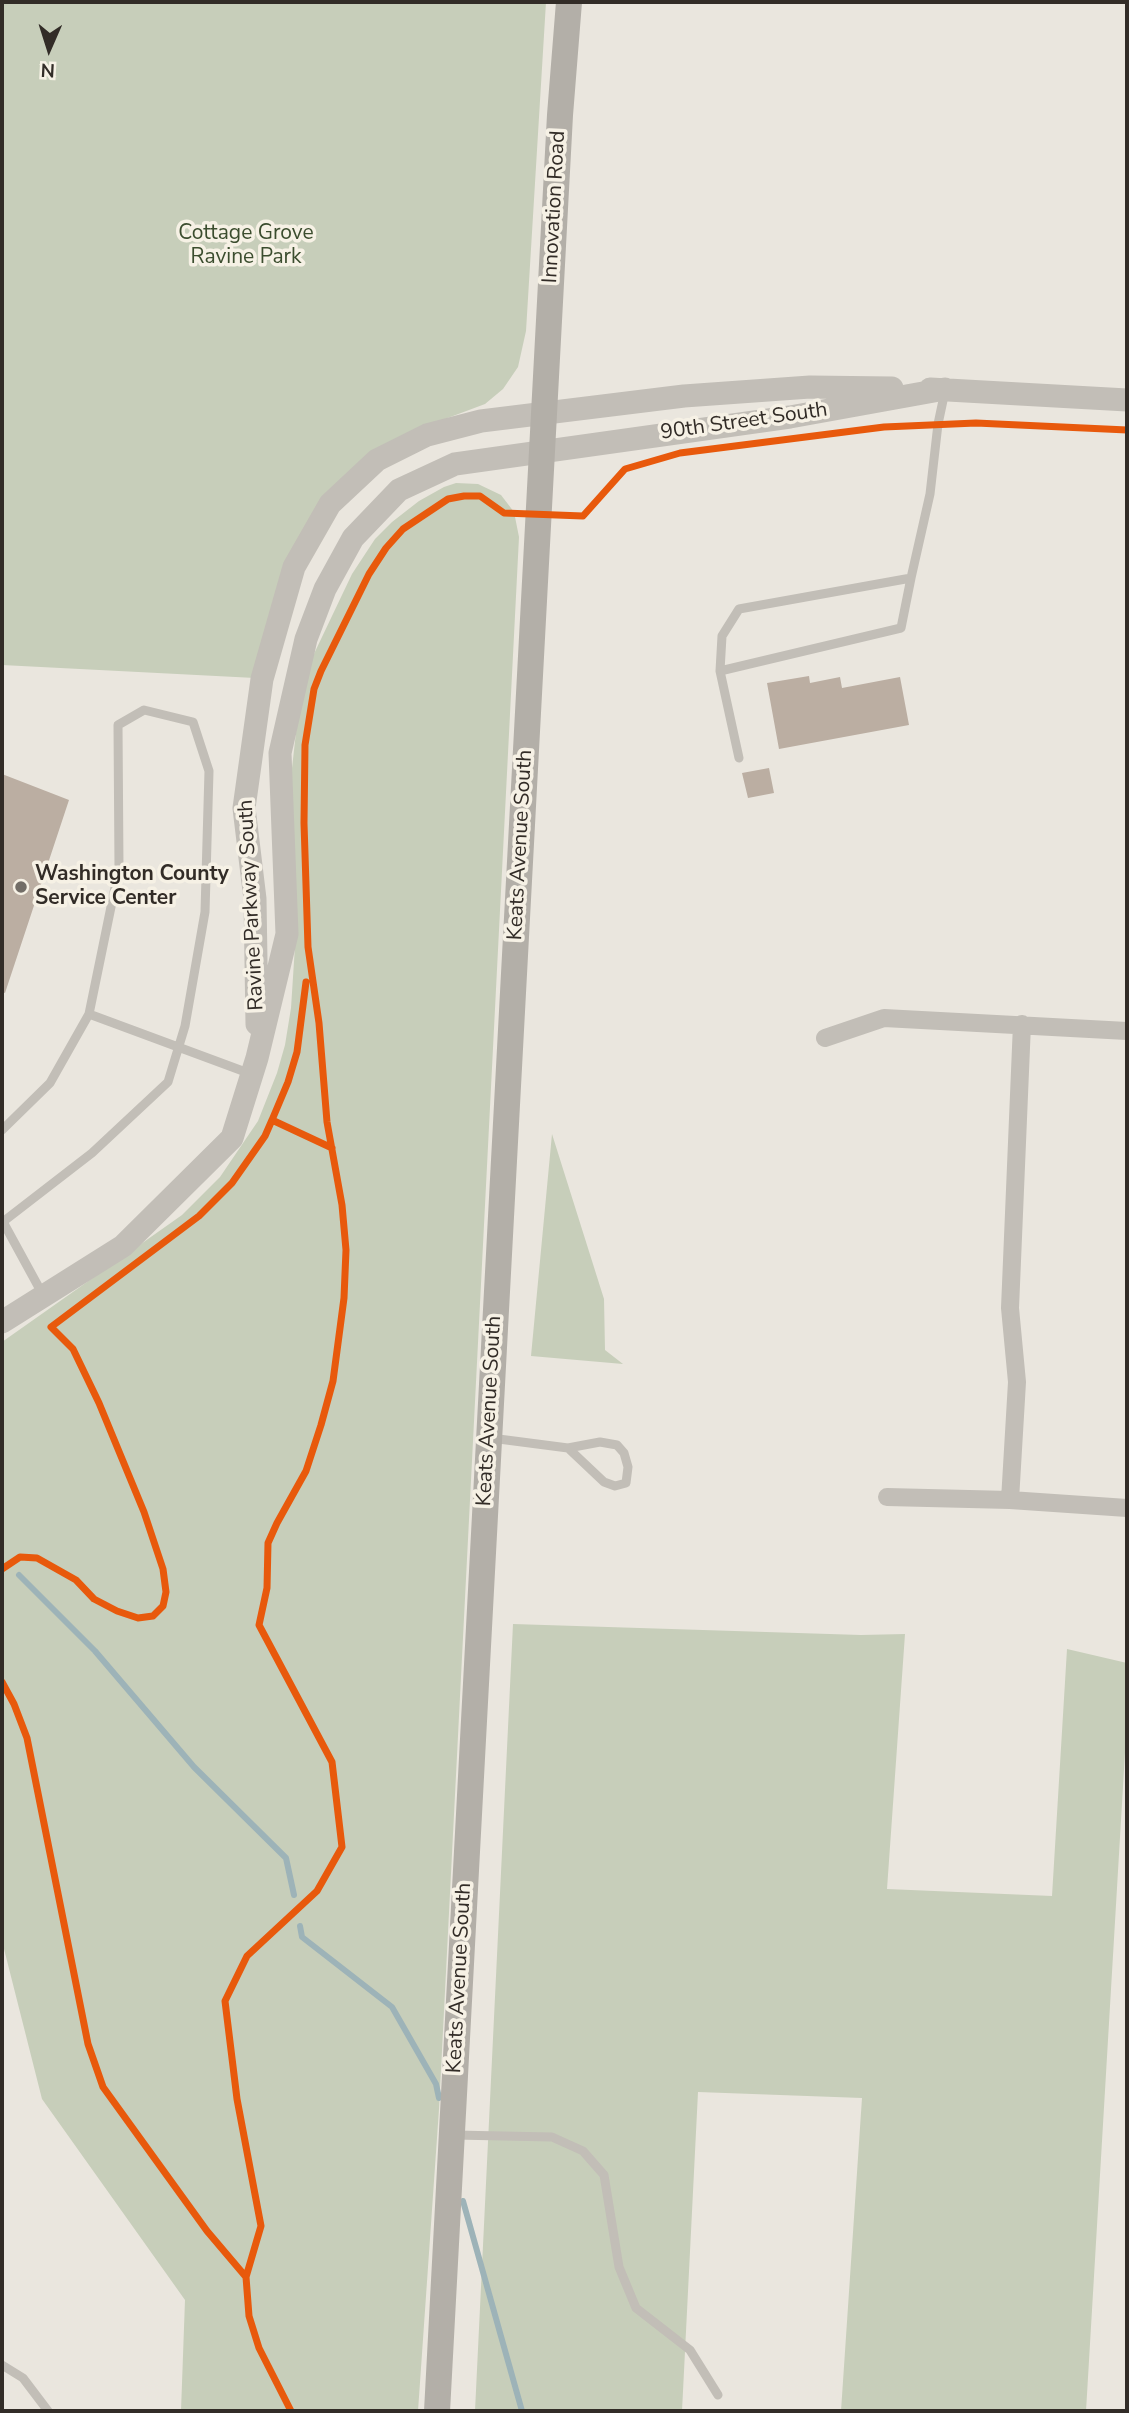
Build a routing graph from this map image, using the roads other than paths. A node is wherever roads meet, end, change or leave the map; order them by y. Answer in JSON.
{"nodes":[{"id":1,"x":569,"y":2,"type":"edge"},
{"id":2,"x":945,"y":389,"type":"junction"},
{"id":3,"x":1127,"y":400,"type":"edge"},
{"id":4,"x":545,"y":412,"type":"junction"},
{"id":5,"x":543,"y":451,"type":"junction"},
{"id":6,"x":911,"y":578,"type":"junction"},
{"id":7,"x":720,"y":671,"type":"junction"},
{"id":8,"x":739,"y":758,"type":"dead end"},
{"id":9,"x":89,"y":1014,"type":"junction"},
{"id":10,"x":1022,"y":1024,"type":"junction"},
{"id":11,"x":1127,"y":1031,"type":"edge"},
{"id":12,"x":825,"y":1038,"type":"dead end"},
{"id":13,"x":179,"y":1046,"type":"junction"},
{"id":14,"x":255,"y":1066,"type":"junction"},
{"id":15,"x":2,"y":1130,"type":"edge"},
{"id":16,"x":3,"y":1220,"type":"edge"},
{"id":17,"x":43,"y":1296,"type":"junction"},
{"id":18,"x":2,"y":1322,"type":"edge"},
{"id":19,"x":489,"y":1437,"type":"junction"},
{"id":20,"x":568,"y":1448,"type":"junction"},
{"id":21,"x":887,"y":1497,"type":"dead end"},
{"id":22,"x":1010,"y":1500,"type":"junction"},
{"id":23,"x":1127,"y":1508,"type":"edge"},
{"id":24,"x":452,"y":2135,"type":"junction"},
{"id":25,"x":2,"y":2365,"type":"edge"},
{"id":26,"x":718,"y":2395,"type":"dead end"},
{"id":27,"x":48,"y":2411,"type":"edge"},
{"id":28,"x":437,"y":2411,"type":"edge"}],
"edges":[{"from":1,"to":4,"type":"main road","name":"Innovation Road"},
{"from":2,"to":3,"type":"street","name":"90th Street South"},
{"from":2,"to":4,"type":"street","name":"90th Street South"},
{"from":2,"to":5,"type":"street","name":"90th Street South"},
{"from":2,"to":6,"type":"lane"},
{"from":4,"to":5,"type":"main road","name":"Keats Avenue South"},
{"from":4,"to":14,"type":"street","name":"Ravine Parkway South"},
{"from":5,"to":14,"type":"street","name":"Ravine Parkway South"},
{"from":5,"to":19,"type":"main road","name":"Keats Avenue South"},
{"from":6,"to":7,"type":"lane"},
{"from":6,"to":7,"type":"lane"},
{"from":7,"to":8,"type":"lane"},
{"from":9,"to":13,"type":"lane"},
{"from":9,"to":13,"type":"lane"},
{"from":9,"to":15,"type":"lane"},
{"from":10,"to":11,"type":"street"},
{"from":10,"to":12,"type":"street"},
{"from":10,"to":22,"type":"street"},
{"from":13,"to":14,"type":"lane"},
{"from":13,"to":16,"type":"lane"},
{"from":14,"to":17,"type":"street","name":"Ravine Parkway South"},
{"from":16,"to":17,"type":"lane"},
{"from":17,"to":18,"type":"street","name":"Ravine Parkway South"},
{"from":19,"to":20,"type":"lane"},
{"from":19,"to":24,"type":"main road","name":"Keats Avenue South"},
{"from":20,"to":20,"type":"lane"},
{"from":21,"to":22,"type":"street"},
{"from":22,"to":23,"type":"street"},
{"from":24,"to":26,"type":"lane"},
{"from":24,"to":28,"type":"main road","name":"Keats Avenue South"},
{"from":25,"to":27,"type":"lane"}]}
